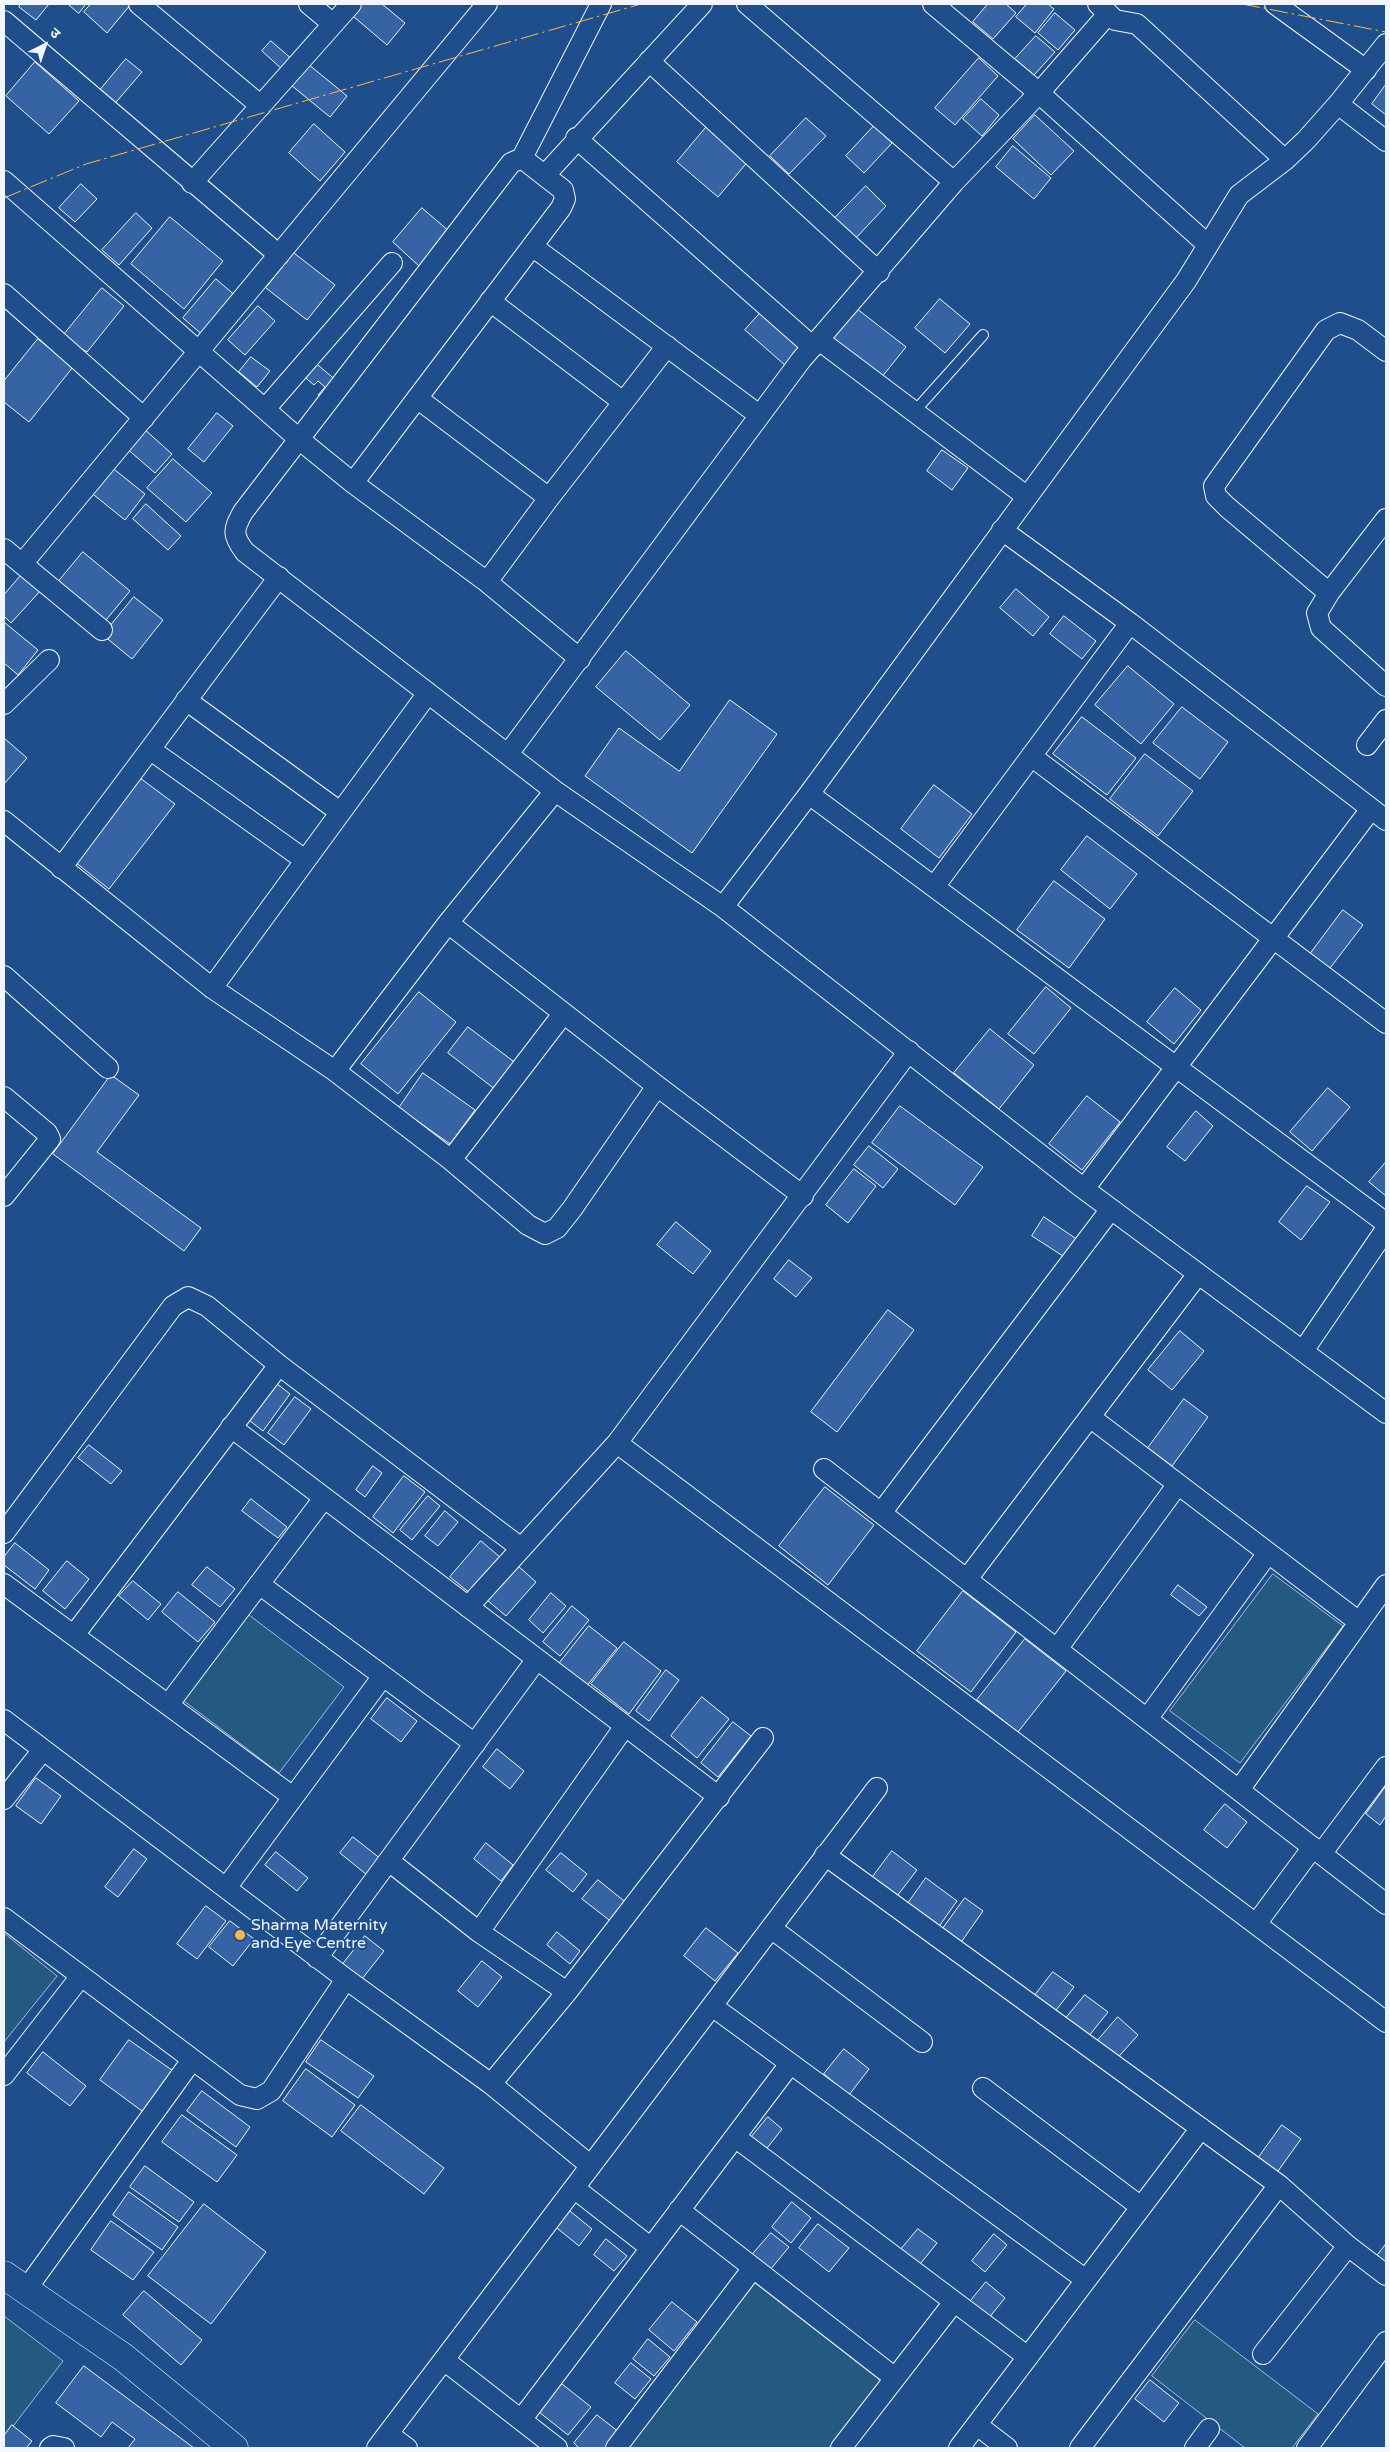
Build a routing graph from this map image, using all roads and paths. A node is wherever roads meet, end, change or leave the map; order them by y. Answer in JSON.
{"nodes":[{"id":1,"x":139,"y":4,"type":"edge"},
{"id":2,"x":309,"y":4,"type":"edge"},
{"id":3,"x":351,"y":4,"type":"edge"},
{"id":4,"x":487,"y":4,"type":"edge"},
{"id":5,"x":601,"y":4,"type":"edge"},
{"id":6,"x":702,"y":4,"type":"edge"},
{"id":7,"x":747,"y":4,"type":"edge"},
{"id":8,"x":933,"y":4,"type":"edge"},
{"id":9,"x":1275,"y":4,"type":"edge"},
{"id":10,"x":1103,"y":9,"type":"edge"},
{"id":11,"x":4,"y":21,"type":"edge"},
{"id":12,"x":333,"y":24,"type":"junction"},
{"id":13,"x":1386,"y":44,"type":"edge"},
{"id":14,"x":648,"y":61,"type":"junction"},
{"id":15,"x":1366,"y":70,"type":"junction"},
{"id":16,"x":1039,"y":93,"type":"junction"},
{"id":17,"x":1338,"y":104,"type":"junction"},
{"id":18,"x":261,"y":106,"type":"junction"},
{"id":19,"x":576,"y":138,"type":"junction"},
{"id":20,"x":1386,"y":141,"type":"edge"},
{"id":21,"x":522,"y":158,"type":"junction"},
{"id":22,"x":1285,"y":160,"type":"junction"},
{"id":23,"x":545,"y":175,"type":"junction"},
{"id":24,"x":4,"y":181,"type":"edge"},
{"id":25,"x":954,"y":182,"type":"junction"},
{"id":26,"x":192,"y":183,"type":"junction"},
{"id":27,"x":1208,"y":245,"type":"junction"},
{"id":28,"x":532,"y":246,"type":"junction"},
{"id":29,"x":279,"y":255,"type":"junction"},
{"id":30,"x":392,"y":263,"type":"dead end"},
{"id":31,"x":879,"y":272,"type":"junction"},
{"id":32,"x":4,"y":294,"type":"edge"},
{"id":33,"x":490,"y":301,"type":"junction"},
{"id":34,"x":983,"y":335,"type":"dead end"},
{"id":35,"x":816,"y":344,"type":"junction"},
{"id":36,"x":667,"y":346,"type":"junction"},
{"id":37,"x":198,"y":351,"type":"junction"},
{"id":38,"x":1386,"y":351,"type":"edge"},
{"id":39,"x":417,"y":398,"type":"junction"},
{"id":40,"x":623,"y":402,"type":"junction"},
{"id":41,"x":265,"y":409,"type":"junction"},
{"id":42,"x":914,"y":412,"type":"junction"},
{"id":43,"x":759,"y":415,"type":"junction"},
{"id":44,"x":144,"y":418,"type":"junction"},
{"id":45,"x":300,"y":440,"type":"junction"},
{"id":46,"x":353,"y":483,"type":"junction"},
{"id":47,"x":1026,"y":496,"type":"junction"},
{"id":48,"x":549,"y":498,"type":"junction"},
{"id":49,"x":1386,"y":519,"type":"edge"},
{"id":50,"x":1002,"y":530,"type":"junction"},
{"id":51,"x":4,"y":549,"type":"edge"},
{"id":52,"x":22,"y":564,"type":"junction"},
{"id":53,"x":279,"y":577,"type":"junction"},
{"id":54,"x":487,"y":582,"type":"junction"},
{"id":55,"x":1330,"y":593,"type":"junction"},
{"id":56,"x":1130,"y":623,"type":"junction"},
{"id":57,"x":102,"y":630,"type":"dead end"},
{"id":58,"x":580,"y":658,"type":"junction"},
{"id":59,"x":49,"y":660,"type":"dead end"},
{"id":60,"x":1386,"y":686,"type":"edge"},
{"id":61,"x":428,"y":693,"type":"junction"},
{"id":62,"x":186,"y":700,"type":"junction"},
{"id":63,"x":4,"y":704,"type":"edge"},
{"id":64,"x":1386,"y":720,"type":"edge"},
{"id":65,"x":1367,"y":745,"type":"dead end"},
{"id":66,"x":151,"y":750,"type":"junction"},
{"id":67,"x":508,"y":754,"type":"junction"},
{"id":68,"x":1031,"y":756,"type":"junction"},
{"id":69,"x":555,"y":791,"type":"junction"},
{"id":70,"x":809,"y":794,"type":"junction"},
{"id":71,"x":340,"y":812,"type":"junction"},
{"id":72,"x":1379,"y":814,"type":"edge"},
{"id":73,"x":7,"y":830,"type":"edge"},
{"id":74,"x":305,"y":860,"type":"junction"},
{"id":75,"x":61,"y":868,"type":"junction"},
{"id":76,"x":934,"y":887,"type":"junction"},
{"id":77,"x":723,"y":907,"type":"junction"},
{"id":78,"x":448,"y":923,"type":"junction"},
{"id":79,"x":1273,"y":938,"type":"junction"},
{"id":80,"x":4,"y":976,"type":"edge"},
{"id":81,"x":212,"y":988,"type":"junction"},
{"id":82,"x":563,"y":1014,"type":"junction"},
{"id":83,"x":1386,"y":1024,"type":"edge"},
{"id":84,"x":909,"y":1051,"type":"junction"},
{"id":85,"x":1176,"y":1067,"type":"junction"},
{"id":86,"x":108,"y":1068,"type":"dead end"},
{"id":87,"x":335,"y":1071,"type":"junction"},
{"id":88,"x":657,"y":1086,"type":"junction"},
{"id":89,"x":4,"y":1097,"type":"edge"},
{"id":90,"x":451,"y":1160,"type":"junction"},
{"id":91,"x":1084,"y":1189,"type":"junction"},
{"id":92,"x":4,"y":1196,"type":"edge"},
{"id":93,"x":803,"y":1196,"type":"junction"},
{"id":94,"x":1111,"y":1209,"type":"junction"},
{"id":95,"x":1386,"y":1223,"type":"edge"},
{"id":96,"x":1386,"y":1229,"type":"edge"},
{"id":97,"x":1198,"y":1274,"type":"junction"},
{"id":98,"x":1303,"y":1351,"type":"junction"},
{"id":99,"x":279,"y":1365,"type":"junction"},
{"id":100,"x":1386,"y":1413,"type":"edge"},
{"id":101,"x":1090,"y":1417,"type":"junction"},
{"id":102,"x":231,"y":1427,"type":"junction"},
{"id":103,"x":617,"y":1442,"type":"junction"},
{"id":104,"x":824,"y":1469,"type":"dead end"},
{"id":105,"x":1178,"y":1484,"type":"junction"},
{"id":106,"x":324,"y":1498,"type":"junction"},
{"id":107,"x":881,"y":1514,"type":"junction"},
{"id":108,"x":7,"y":1521,"type":"edge"},
{"id":109,"x":521,"y":1548,"type":"junction"},
{"id":110,"x":1268,"y":1552,"type":"junction"},
{"id":111,"x":967,"y":1580,"type":"junction"},
{"id":112,"x":4,"y":1584,"type":"edge"},
{"id":113,"x":259,"y":1584,"type":"junction"},
{"id":114,"x":1386,"y":1585,"type":"edge"},
{"id":115,"x":468,"y":1607,"type":"junction"},
{"id":116,"x":1359,"y":1622,"type":"junction"},
{"id":117,"x":74,"y":1636,"type":"junction"},
{"id":118,"x":1057,"y":1650,"type":"junction"},
{"id":119,"x":537,"y":1659,"type":"junction"},
{"id":120,"x":383,"y":1676,"type":"junction"},
{"id":121,"x":168,"y":1705,"type":"junction"},
{"id":122,"x":1147,"y":1719,"type":"junction"},
{"id":123,"x":4,"y":1720,"type":"edge"},
{"id":124,"x":625,"y":1726,"type":"junction"},
{"id":125,"x":764,"y":1738,"type":"dead end"},
{"id":126,"x":475,"y":1744,"type":"junction"},
{"id":127,"x":43,"y":1750,"type":"junction"},
{"id":128,"x":1386,"y":1767,"type":"edge"},
{"id":129,"x":877,"y":1788,"type":"dead end"},
{"id":130,"x":1239,"y":1790,"type":"junction"},
{"id":131,"x":293,"y":1797,"type":"junction"},
{"id":132,"x":719,"y":1797,"type":"junction"},
{"id":133,"x":4,"y":1799,"type":"edge"},
{"id":134,"x":1317,"y":1850,"type":"junction"},
{"id":135,"x":825,"y":1855,"type":"junction"},
{"id":136,"x":389,"y":1861,"type":"junction"},
{"id":137,"x":226,"y":1888,"type":"junction"},
{"id":138,"x":1386,"y":1904,"type":"edge"},
{"id":139,"x":4,"y":1918,"type":"edge"},
{"id":140,"x":1256,"y":1924,"type":"junction"},
{"id":141,"x":771,"y":1928,"type":"junction"},
{"id":142,"x":479,"y":1932,"type":"junction"},
{"id":143,"x":317,"y":1958,"type":"junction"},
{"id":144,"x":81,"y":1976,"type":"junction"},
{"id":145,"x":346,"y":1979,"type":"junction"},
{"id":146,"x":567,"y":1992,"type":"junction"},
{"id":147,"x":712,"y":2006,"type":"junction"},
{"id":148,"x":1386,"y":2022,"type":"edge"},
{"id":149,"x":922,"y":2042,"type":"dead end"},
{"id":150,"x":192,"y":2060,"type":"junction"},
{"id":151,"x":790,"y":2064,"type":"junction"},
{"id":152,"x":5,"y":2070,"type":"edge"},
{"id":153,"x":491,"y":2084,"type":"junction"},
{"id":154,"x":983,"y":2088,"type":"dead end"},
{"id":155,"x":1201,"y":2128,"type":"junction"},
{"id":156,"x":734,"y":2137,"type":"junction"},
{"id":157,"x":591,"y":2166,"type":"junction"},
{"id":158,"x":1279,"y":2185,"type":"junction"},
{"id":159,"x":574,"y":2188,"type":"junction"},
{"id":160,"x":1141,"y":2208,"type":"junction"},
{"id":161,"x":679,"y":2210,"type":"junction"},
{"id":162,"x":1348,"y":2246,"type":"junction"},
{"id":163,"x":651,"y":2248,"type":"junction"},
{"id":164,"x":753,"y":2268,"type":"junction"},
{"id":165,"x":4,"y":2275,"type":"edge"},
{"id":166,"x":1386,"y":2275,"type":"edge"},
{"id":167,"x":1086,"y":2280,"type":"junction"},
{"id":168,"x":25,"y":2291,"type":"junction"},
{"id":169,"x":954,"y":2302,"type":"junction"},
{"id":170,"x":1386,"y":2342,"type":"edge"},
{"id":171,"x":1263,"y":2354,"type":"dead end"},
{"id":172,"x":1028,"y":2357,"type":"junction"},
{"id":173,"x":444,"y":2360,"type":"junction"},
{"id":174,"x":895,"y":2378,"type":"junction"},
{"id":175,"x":521,"y":2420,"type":"junction"},
{"id":176,"x":977,"y":2425,"type":"junction"},
{"id":177,"x":1209,"y":2429,"type":"dead end"},
{"id":178,"x":383,"y":2441,"type":"edge"},
{"id":179,"x":50,"y":2448,"type":"edge"},
{"id":180,"x":64,"y":2448,"type":"edge"},
{"id":181,"x":234,"y":2448,"type":"edge"},
{"id":182,"x":408,"y":2448,"type":"edge"},
{"id":183,"x":557,"y":2448,"type":"edge"},
{"id":184,"x":616,"y":2448,"type":"edge"},
{"id":185,"x":841,"y":2448,"type":"edge"},
{"id":186,"x":959,"y":2448,"type":"edge"},
{"id":187,"x":1007,"y":2448,"type":"edge"},
{"id":188,"x":1080,"y":2448,"type":"edge"},
{"id":189,"x":1195,"y":2448,"type":"edge"},
{"id":190,"x":1307,"y":2448,"type":"edge"}],
"edges":[{"from":1,"to":18,"type":"street"},
{"from":2,"to":12,"type":"street"},
{"from":3,"to":12,"type":"street"},
{"from":4,"to":29,"type":"street"},
{"from":5,"to":21,"type":"street"},
{"from":6,"to":14,"type":"street"},
{"from":7,"to":25,"type":"street"},
{"from":8,"to":16,"type":"street"},
{"from":9,"to":15,"type":"street"},
{"from":10,"to":16,"type":"street"},
{"from":10,"to":22,"type":"street"},
{"from":11,"to":26,"type":"street"},
{"from":12,"to":18,"type":"street"},
{"from":13,"to":15,"type":"street"},
{"from":14,"to":19,"type":"street"},
{"from":14,"to":31,"type":"street"},
{"from":15,"to":17,"type":"street"},
{"from":16,"to":25,"type":"street"},
{"from":16,"to":27,"type":"street"},
{"from":17,"to":20,"type":"street"},
{"from":17,"to":22,"type":"street"},
{"from":18,"to":26,"type":"street"},
{"from":19,"to":23,"type":"street"},
{"from":19,"to":35,"type":"street"},
{"from":21,"to":23,"type":"street"},
{"from":21,"to":45,"type":"street"},
{"from":22,"to":27,"type":"street"},
{"from":23,"to":28,"type":"street"},
{"from":24,"to":37,"type":"street"},
{"from":25,"to":31,"type":"street"},
{"from":26,"to":29,"type":"street"},
{"from":27,"to":47,"type":"street"},
{"from":28,"to":33,"type":"street"},
{"from":28,"to":36,"type":"street"},
{"from":29,"to":37,"type":"street"},
{"from":30,"to":41,"type":"street"},
{"from":31,"to":35,"type":"street"},
{"from":32,"to":44,"type":"street"},
{"from":33,"to":39,"type":"street"},
{"from":33,"to":40,"type":"street"},
{"from":34,"to":42,"type":"lane"},
{"from":35,"to":42,"type":"street"},
{"from":35,"to":43,"type":"street"},
{"from":36,"to":40,"type":"street"},
{"from":36,"to":43,"type":"street"},
{"from":37,"to":41,"type":"street"},
{"from":37,"to":44,"type":"street"},
{"from":38,"to":55,"type":"street"},
{"from":39,"to":46,"type":"street"},
{"from":39,"to":48,"type":"street"},
{"from":40,"to":48,"type":"street"},
{"from":41,"to":45,"type":"street"},
{"from":42,"to":47,"type":"street"},
{"from":43,"to":58,"type":"street"},
{"from":44,"to":52,"type":"street"},
{"from":45,"to":46,"type":"street"},
{"from":45,"to":53,"type":"street"},
{"from":46,"to":54,"type":"street"},
{"from":47,"to":50,"type":"street"},
{"from":48,"to":54,"type":"street"},
{"from":49,"to":55,"type":"street"},
{"from":50,"to":56,"type":"street"},
{"from":50,"to":70,"type":"street"},
{"from":51,"to":52,"type":"street"},
{"from":52,"to":57,"type":"street"},
{"from":53,"to":61,"type":"street"},
{"from":53,"to":62,"type":"street"},
{"from":54,"to":58,"type":"street"},
{"from":55,"to":60,"type":"street"},
{"from":56,"to":68,"type":"street"},
{"from":56,"to":72,"type":"street"},
{"from":58,"to":67,"type":"street"},
{"from":59,"to":63,"type":"street"},
{"from":61,"to":67,"type":"street"},
{"from":61,"to":71,"type":"street"},
{"from":62,"to":66,"type":"street"},
{"from":62,"to":71,"type":"street"},
{"from":64,"to":65,"type":"street"},
{"from":66,"to":74,"type":"street"},
{"from":66,"to":75,"type":"street"},
{"from":67,"to":69,"type":"street"},
{"from":68,"to":76,"type":"street"},
{"from":68,"to":79,"type":"street"},
{"from":69,"to":77,"type":"street"},
{"from":69,"to":78,"type":"street"},
{"from":70,"to":76,"type":"street"},
{"from":70,"to":77,"type":"street"},
{"from":71,"to":74,"type":"street"},
{"from":72,"to":79,"type":"street"},
{"from":73,"to":75,"type":"street"},
{"from":74,"to":81,"type":"street"},
{"from":75,"to":81,"type":"street"},
{"from":76,"to":85,"type":"street"},
{"from":77,"to":84,"type":"street"},
{"from":78,"to":82,"type":"street"},
{"from":78,"to":87,"type":"street"},
{"from":79,"to":83,"type":"street"},
{"from":79,"to":85,"type":"street"},
{"from":80,"to":86,"type":"street"},
{"from":81,"to":87,"type":"street"},
{"from":82,"to":88,"type":"street"},
{"from":82,"to":90,"type":"street"},
{"from":84,"to":91,"type":"street"},
{"from":84,"to":93,"type":"street"},
{"from":85,"to":91,"type":"street"},
{"from":85,"to":95,"type":"street"},
{"from":87,"to":90,"type":"street"},
{"from":88,"to":90,"type":"street"},
{"from":88,"to":93,"type":"street"},
{"from":89,"to":92,"type":"street"},
{"from":91,"to":94,"type":"street"},
{"from":93,"to":103,"type":"street"},
{"from":94,"to":97,"type":"street"},
{"from":94,"to":107,"type":"street"},
{"from":96,"to":98,"type":"street"},
{"from":97,"to":98,"type":"street"},
{"from":97,"to":101,"type":"street"},
{"from":98,"to":100,"type":"street"},
{"from":99,"to":102,"type":"street"},
{"from":99,"to":108,"type":"street"},
{"from":99,"to":109,"type":"street"},
{"from":101,"to":105,"type":"street"},
{"from":101,"to":111,"type":"street"},
{"from":102,"to":106,"type":"street"},
{"from":102,"to":117,"type":"street"},
{"from":103,"to":109,"type":"street"},
{"from":103,"to":140,"type":"street"},
{"from":104,"to":107,"type":"street"},
{"from":105,"to":110,"type":"street"},
{"from":105,"to":118,"type":"street"},
{"from":106,"to":113,"type":"street"},
{"from":106,"to":115,"type":"street"},
{"from":107,"to":111,"type":"street"},
{"from":109,"to":115,"type":"street"},
{"from":110,"to":116,"type":"street"},
{"from":110,"to":122,"type":"street"},
{"from":111,"to":118,"type":"street"},
{"from":112,"to":117,"type":"street"},
{"from":113,"to":120,"type":"street"},
{"from":113,"to":121,"type":"street"},
{"from":114,"to":116,"type":"street"},
{"from":115,"to":119,"type":"street"},
{"from":116,"to":130,"type":"street"},
{"from":117,"to":121,"type":"street"},
{"from":118,"to":122,"type":"street"},
{"from":119,"to":124,"type":"street"},
{"from":119,"to":126,"type":"street"},
{"from":120,"to":126,"type":"street"},
{"from":120,"to":131,"type":"street"},
{"from":121,"to":131,"type":"street"},
{"from":122,"to":130,"type":"street"},
{"from":123,"to":127,"type":"street"},
{"from":124,"to":132,"type":"street"},
{"from":124,"to":142,"type":"street"},
{"from":125,"to":132,"type":"street"},
{"from":126,"to":136,"type":"street"},
{"from":127,"to":133,"type":"street"},
{"from":127,"to":137,"type":"street"},
{"from":128,"to":134,"type":"street"},
{"from":129,"to":135,"type":"street"},
{"from":130,"to":134,"type":"street"},
{"from":131,"to":137,"type":"street"},
{"from":132,"to":146,"type":"street"},
{"from":134,"to":138,"type":"street"},
{"from":134,"to":140,"type":"street"},
{"from":135,"to":141,"type":"street"},
{"from":135,"to":155,"type":"street"},
{"from":136,"to":142,"type":"street"},
{"from":136,"to":143,"type":"street"},
{"from":137,"to":143,"type":"street"},
{"from":139,"to":144,"type":"street"},
{"from":140,"to":148,"type":"street"},
{"from":141,"to":147,"type":"street"},
{"from":141,"to":149,"type":"street"},
{"from":142,"to":146,"type":"street"},
{"from":143,"to":145,"type":"street"},
{"from":144,"to":150,"type":"street"},
{"from":144,"to":152,"type":"street"},
{"from":145,"to":150,"type":"street"},
{"from":145,"to":153,"type":"street"},
{"from":146,"to":153,"type":"street"},
{"from":147,"to":151,"type":"street"},
{"from":147,"to":157,"type":"street"},
{"from":150,"to":168,"type":"street"},
{"from":151,"to":156,"type":"street"},
{"from":151,"to":167,"type":"street"},
{"from":153,"to":157,"type":"street"},
{"from":154,"to":160,"type":"street"},
{"from":155,"to":158,"type":"street"},
{"from":155,"to":160,"type":"street"},
{"from":156,"to":161,"type":"street"},
{"from":156,"to":169,"type":"street"},
{"from":157,"to":159,"type":"street"},
{"from":158,"to":162,"type":"street"},
{"from":158,"to":188,"type":"street"},
{"from":159,"to":163,"type":"street"},
{"from":159,"to":173,"type":"street"},
{"from":160,"to":167,"type":"street"},
{"from":161,"to":163,"type":"street"},
{"from":161,"to":164,"type":"street"},
{"from":162,"to":166,"type":"street"},
{"from":162,"to":171,"type":"street"},
{"from":163,"to":175,"type":"street"},
{"from":164,"to":174,"type":"street"},
{"from":164,"to":184,"type":"street"},
{"from":165,"to":168,"type":"street"},
{"from":167,"to":172,"type":"street"},
{"from":168,"to":181,"type":"street"},
{"from":169,"to":172,"type":"street"},
{"from":169,"to":174,"type":"street"},
{"from":170,"to":190,"type":"street"},
{"from":172,"to":176,"type":"street"},
{"from":173,"to":175,"type":"street"},
{"from":173,"to":178,"type":"street"},
{"from":174,"to":185,"type":"street"},
{"from":175,"to":183,"type":"street"},
{"from":176,"to":186,"type":"street"},
{"from":176,"to":187,"type":"street"},
{"from":177,"to":189,"type":"street"},
{"from":178,"to":182,"type":"street"},
{"from":179,"to":180,"type":"street"}]}
